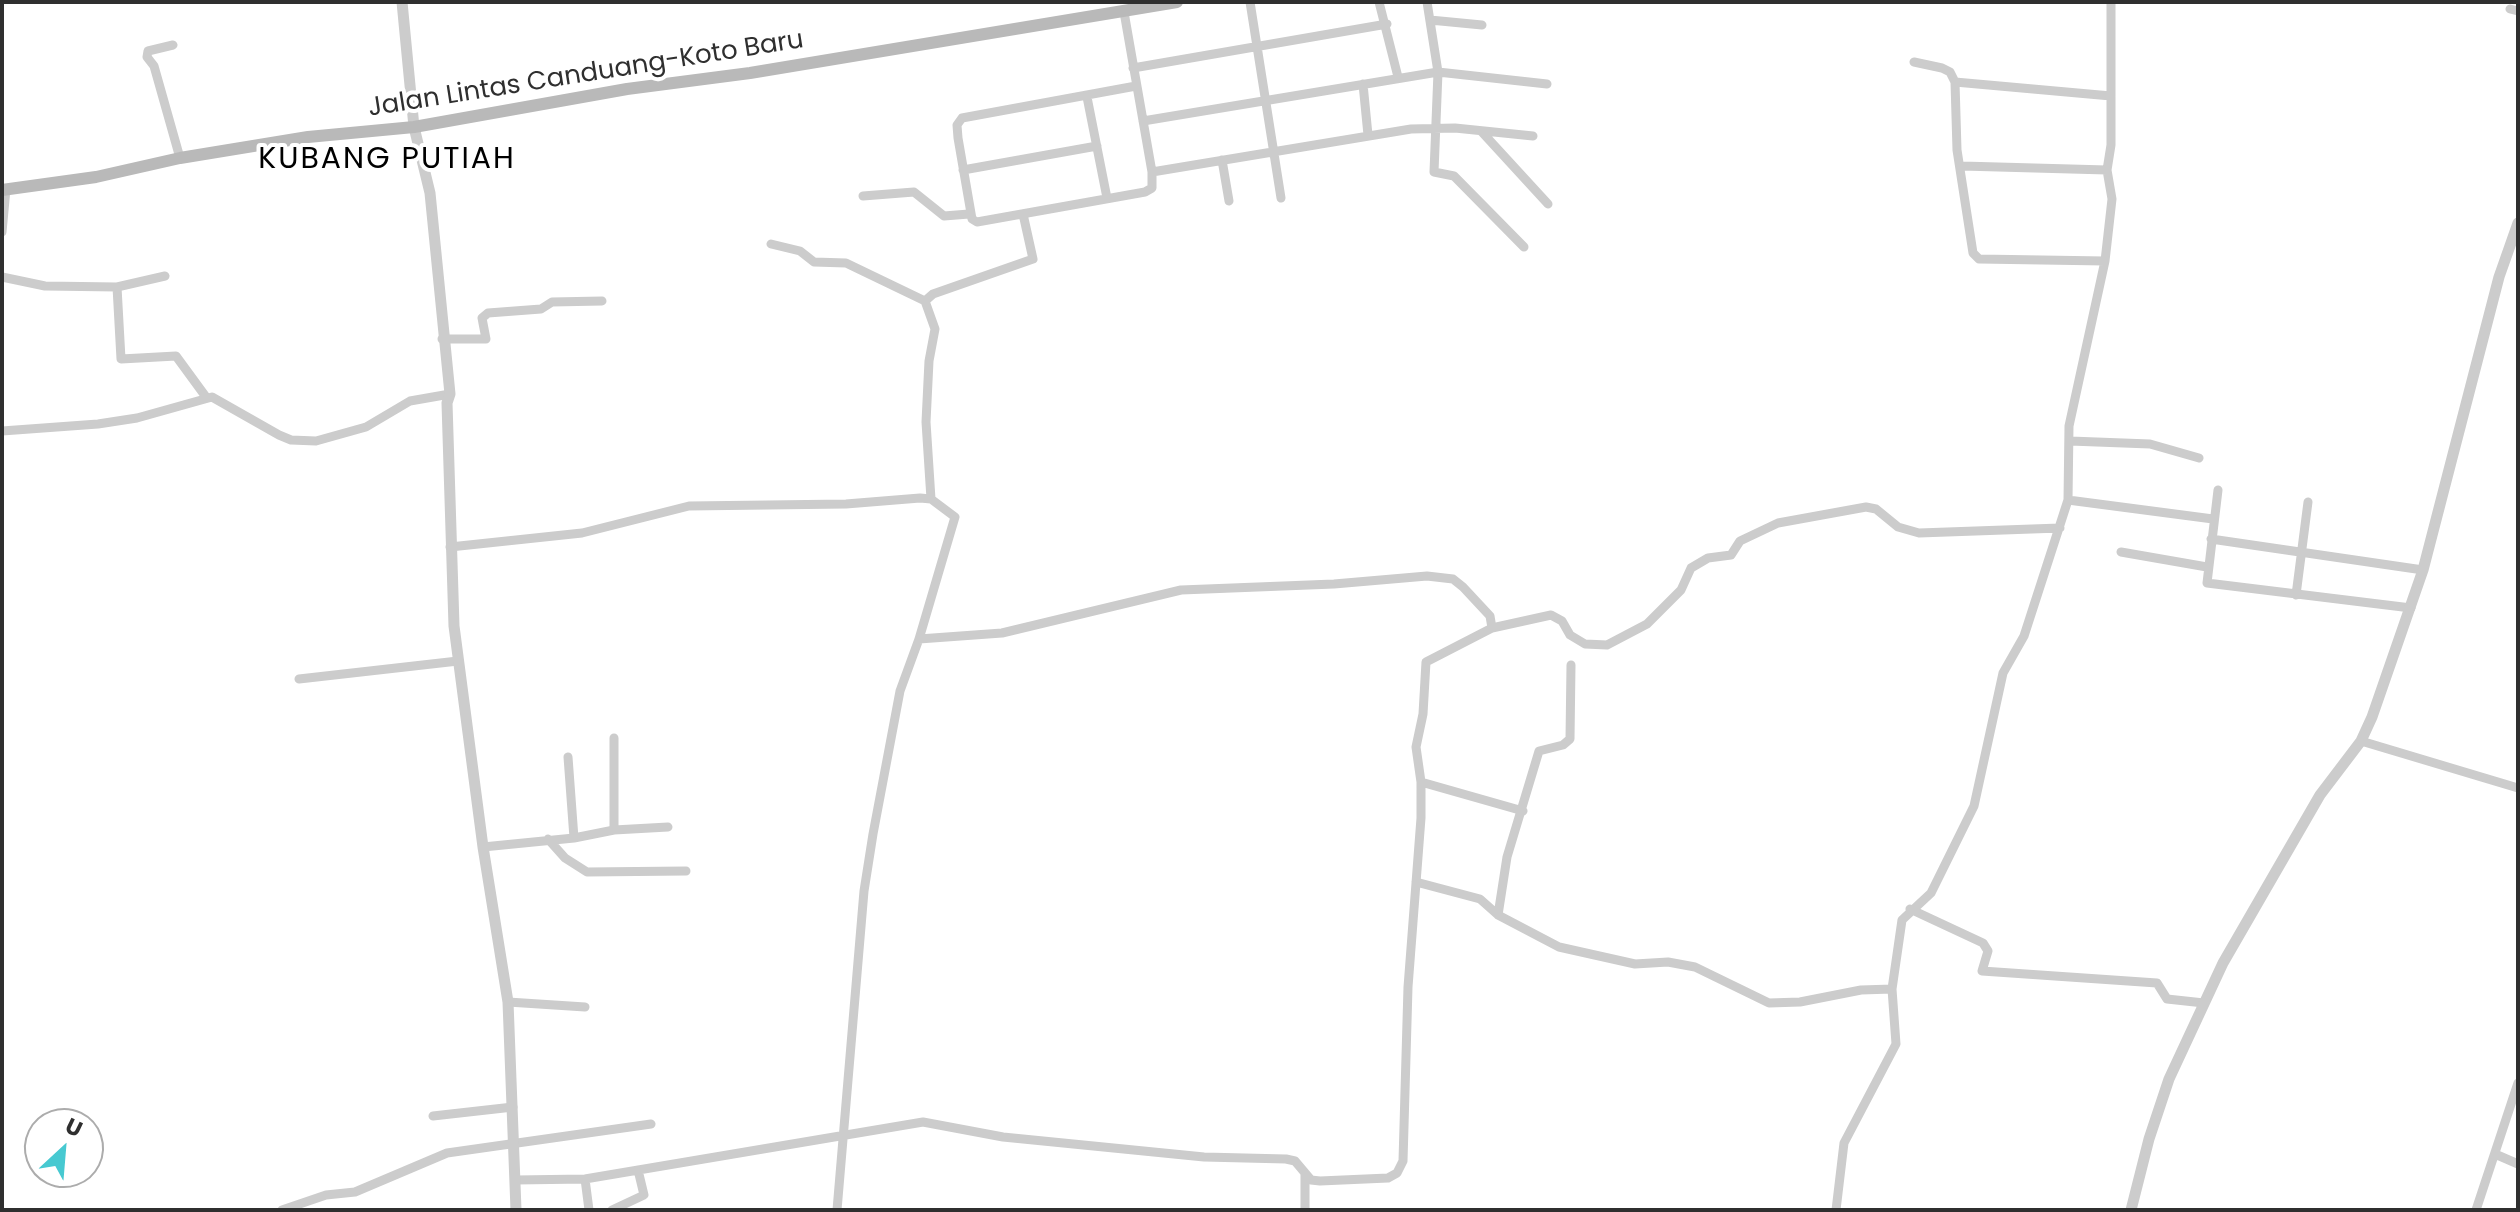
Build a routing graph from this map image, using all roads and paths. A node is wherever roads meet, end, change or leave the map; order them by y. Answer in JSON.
{"nodes":[{"id":1,"x":402,"y":2,"type":"edge"},
{"id":2,"x":1177,"y":2,"type":"edge"},
{"id":3,"x":1250,"y":2,"type":"edge"},
{"id":4,"x":1379,"y":2,"type":"edge"},
{"id":5,"x":1427,"y":2,"type":"edge"},
{"id":6,"x":2111,"y":2,"type":"edge"},
{"id":7,"x":1124,"y":12,"type":"junction"},
{"id":8,"x":1430,"y":20,"type":"junction"},
{"id":9,"x":1387,"y":24,"type":"junction"},
{"id":10,"x":1482,"y":25,"type":"dead end"},
{"id":11,"x":173,"y":45,"type":"dead end"},
{"id":12,"x":1255,"y":48,"type":"junction"},
{"id":13,"x":1914,"y":62,"type":"dead end"},
{"id":14,"x":1133,"y":68,"type":"junction"},
{"id":15,"x":1438,"y":72,"type":"junction"},
{"id":16,"x":1398,"y":77,"type":"junction"},
{"id":17,"x":1955,"y":82,"type":"junction"},
{"id":18,"x":1363,"y":84,"type":"junction"},
{"id":19,"x":1547,"y":84,"type":"dead end"},
{"id":20,"x":1136,"y":86,"type":"junction"},
{"id":21,"x":2111,"y":96,"type":"junction"},
{"id":22,"x":1087,"y":97,"type":"junction"},
{"id":23,"x":1266,"y":101,"type":"junction"},
{"id":24,"x":1143,"y":121,"type":"junction"},
{"id":25,"x":414,"y":127,"type":"junction"},
{"id":26,"x":1439,"y":127,"type":"junction"},
{"id":27,"x":1481,"y":131,"type":"junction"},
{"id":28,"x":1368,"y":135,"type":"junction"},
{"id":29,"x":1533,"y":136,"type":"dead end"},
{"id":30,"x":1097,"y":146,"type":"junction"},
{"id":31,"x":1274,"y":150,"type":"junction"},
{"id":32,"x":180,"y":158,"type":"junction"},
{"id":33,"x":1222,"y":160,"type":"junction"},
{"id":34,"x":1962,"y":166,"type":"junction"},
{"id":35,"x":963,"y":170,"type":"junction"},
{"id":36,"x":2107,"y":170,"type":"junction"},
{"id":37,"x":1152,"y":172,"type":"junction"},
{"id":38,"x":4,"y":190,"type":"edge"},
{"id":39,"x":863,"y":196,"type":"dead end"},
{"id":40,"x":1107,"y":198,"type":"junction"},
{"id":41,"x":1281,"y":198,"type":"dead end"},
{"id":42,"x":1229,"y":201,"type":"dead end"},
{"id":43,"x":1548,"y":204,"type":"dead end"},
{"id":44,"x":969,"y":214,"type":"junction"},
{"id":45,"x":1023,"y":214,"type":"junction"},
{"id":46,"x":2518,"y":223,"type":"edge"},
{"id":47,"x":2,"y":232,"type":"edge"},
{"id":48,"x":771,"y":244,"type":"dead end"},
{"id":49,"x":1524,"y":247,"type":"dead end"},
{"id":50,"x":2105,"y":261,"type":"junction"},
{"id":51,"x":165,"y":276,"type":"dead end"},
{"id":52,"x":2,"y":277,"type":"edge"},
{"id":53,"x":117,"y":287,"type":"junction"},
{"id":54,"x":602,"y":301,"type":"dead end"},
{"id":55,"x":925,"y":301,"type":"junction"},
{"id":56,"x":442,"y":339,"type":"junction"},
{"id":57,"x":450,"y":394,"type":"junction"},
{"id":58,"x":206,"y":397,"type":"junction"},
{"id":59,"x":2,"y":431,"type":"edge"},
{"id":60,"x":2070,"y":441,"type":"junction"},
{"id":61,"x":2199,"y":458,"type":"dead end"},
{"id":62,"x":2218,"y":490,"type":"dead end"},
{"id":63,"x":931,"y":499,"type":"junction"},
{"id":64,"x":2068,"y":500,"type":"junction"},
{"id":65,"x":2308,"y":502,"type":"dead end"},
{"id":66,"x":2213,"y":519,"type":"junction"},
{"id":67,"x":2060,"y":528,"type":"junction"},
{"id":68,"x":2211,"y":539,"type":"junction"},
{"id":69,"x":450,"y":547,"type":"junction"},
{"id":70,"x":2121,"y":552,"type":"dead end"},
{"id":71,"x":2302,"y":553,"type":"junction"},
{"id":72,"x":2207,"y":567,"type":"junction"},
{"id":73,"x":2423,"y":570,"type":"junction"},
{"id":74,"x":2296,"y":595,"type":"junction"},
{"id":75,"x":2411,"y":608,"type":"junction"},
{"id":76,"x":1492,"y":628,"type":"junction"},
{"id":77,"x":919,"y":639,"type":"junction"},
{"id":78,"x":458,"y":661,"type":"junction"},
{"id":79,"x":1571,"y":665,"type":"dead end"},
{"id":80,"x":299,"y":679,"type":"dead end"},
{"id":81,"x":614,"y":738,"type":"dead end"},
{"id":82,"x":2361,"y":741,"type":"junction"},
{"id":83,"x":568,"y":757,"type":"dead end"},
{"id":84,"x":1421,"y":782,"type":"junction"},
{"id":85,"x":2518,"y":788,"type":"edge"},
{"id":86,"x":1523,"y":811,"type":"junction"},
{"id":87,"x":668,"y":827,"type":"dead end"},
{"id":88,"x":614,"y":830,"type":"junction"},
{"id":89,"x":574,"y":838,"type":"junction"},
{"id":90,"x":548,"y":839,"type":"junction"},
{"id":91,"x":483,"y":847,"type":"junction"},
{"id":92,"x":686,"y":871,"type":"dead end"},
{"id":93,"x":1416,"y":882,"type":"junction"},
{"id":94,"x":1910,"y":909,"type":"junction"},
{"id":95,"x":1498,"y":915,"type":"junction"},
{"id":96,"x":1892,"y":989,"type":"junction"},
{"id":97,"x":508,"y":1002,"type":"junction"},
{"id":98,"x":2204,"y":1003,"type":"junction"},
{"id":99,"x":585,"y":1007,"type":"dead end"},
{"id":100,"x":2518,"y":1083,"type":"edge"},
{"id":101,"x":513,"y":1107,"type":"junction"},
{"id":102,"x":433,"y":1116,"type":"dead end"},
{"id":103,"x":651,"y":1124,"type":"dead end"},
{"id":104,"x":844,"y":1135,"type":"junction"},
{"id":105,"x":514,"y":1145,"type":"junction"},
{"id":106,"x":2495,"y":1154,"type":"junction"},
{"id":107,"x":2518,"y":1164,"type":"edge"},
{"id":108,"x":638,"y":1170,"type":"junction"},
{"id":109,"x":1305,"y":1174,"type":"junction"},
{"id":110,"x":585,"y":1179,"type":"junction"},
{"id":111,"x":516,"y":1180,"type":"junction"},
{"id":112,"x":282,"y":1210,"type":"edge"},
{"id":113,"x":516,"y":1210,"type":"edge"},
{"id":114,"x":589,"y":1210,"type":"edge"},
{"id":115,"x":612,"y":1210,"type":"edge"},
{"id":116,"x":837,"y":1210,"type":"edge"},
{"id":117,"x":1305,"y":1210,"type":"edge"},
{"id":118,"x":1836,"y":1210,"type":"edge"},
{"id":119,"x":2131,"y":1210,"type":"edge"},
{"id":120,"x":2476,"y":1210,"type":"edge"}],
"edges":[{"from":1,"to":25,"type":"street"},
{"from":2,"to":7,"type":"main road","name":"Jalan Lintas Canduang-Koto Baru"},
{"from":3,"to":12,"type":"street"},
{"from":4,"to":9,"type":"street"},
{"from":5,"to":8,"type":"street"},
{"from":6,"to":21,"type":"street"},
{"from":7,"to":14,"type":"street"},
{"from":7,"to":25,"type":"main road","name":"Jalan Lintas Canduang-Koto Baru"},
{"from":8,"to":10,"type":"street"},
{"from":8,"to":15,"type":"street"},
{"from":9,"to":12,"type":"street"},
{"from":9,"to":16,"type":"street"},
{"from":11,"to":32,"type":"street"},
{"from":12,"to":14,"type":"street"},
{"from":12,"to":23,"type":"street"},
{"from":13,"to":17,"type":"street"},
{"from":14,"to":20,"type":"street"},
{"from":15,"to":16,"type":"street"},
{"from":15,"to":19,"type":"street"},
{"from":15,"to":26,"type":"street"},
{"from":16,"to":18,"type":"street"},
{"from":17,"to":21,"type":"street"},
{"from":17,"to":34,"type":"street"},
{"from":18,"to":23,"type":"street"},
{"from":18,"to":28,"type":"street"},
{"from":20,"to":22,"type":"street"},
{"from":20,"to":24,"type":"street"},
{"from":21,"to":36,"type":"street"},
{"from":22,"to":30,"type":"street"},
{"from":22,"to":35,"type":"street"},
{"from":23,"to":24,"type":"street"},
{"from":23,"to":31,"type":"street"},
{"from":24,"to":37,"type":"street"},
{"from":25,"to":32,"type":"main road","name":"Jalan Lintas Canduang-Koto Baru"},
{"from":25,"to":56,"type":"street"},
{"from":26,"to":27,"type":"street"},
{"from":26,"to":28,"type":"street"},
{"from":26,"to":49,"type":"street"},
{"from":27,"to":29,"type":"street"},
{"from":27,"to":43,"type":"street"},
{"from":28,"to":31,"type":"street"},
{"from":30,"to":35,"type":"street"},
{"from":30,"to":40,"type":"street"},
{"from":31,"to":33,"type":"street"},
{"from":31,"to":41,"type":"street"},
{"from":32,"to":38,"type":"main road","name":"Jalan Lintas Canduang-Koto Baru"},
{"from":33,"to":37,"type":"street"},
{"from":33,"to":42,"type":"street"},
{"from":34,"to":36,"type":"street"},
{"from":34,"to":50,"type":"street"},
{"from":35,"to":44,"type":"street"},
{"from":36,"to":50,"type":"street"},
{"from":37,"to":40,"type":"street"},
{"from":38,"to":47,"type":"street"},
{"from":39,"to":44,"type":"street"},
{"from":40,"to":45,"type":"street"},
{"from":44,"to":45,"type":"street"},
{"from":45,"to":55,"type":"street"},
{"from":46,"to":73,"type":"street"},
{"from":48,"to":55,"type":"street"},
{"from":50,"to":60,"type":"street"},
{"from":51,"to":53,"type":"street"},
{"from":52,"to":53,"type":"street"},
{"from":53,"to":58,"type":"street"},
{"from":54,"to":56,"type":"street"},
{"from":55,"to":63,"type":"street"},
{"from":56,"to":57,"type":"street"},
{"from":57,"to":58,"type":"street"},
{"from":57,"to":69,"type":"street"},
{"from":58,"to":59,"type":"street"},
{"from":60,"to":61,"type":"street"},
{"from":60,"to":64,"type":"street"},
{"from":62,"to":66,"type":"street"},
{"from":63,"to":69,"type":"street"},
{"from":63,"to":77,"type":"street"},
{"from":64,"to":66,"type":"street"},
{"from":64,"to":67,"type":"street"},
{"from":65,"to":71,"type":"street"},
{"from":66,"to":68,"type":"street"},
{"from":67,"to":76,"type":"street"},
{"from":67,"to":94,"type":"street"},
{"from":68,"to":71,"type":"street"},
{"from":68,"to":72,"type":"street"},
{"from":69,"to":78,"type":"street"},
{"from":70,"to":72,"type":"street"},
{"from":71,"to":73,"type":"street"},
{"from":71,"to":74,"type":"street"},
{"from":72,"to":74,"type":"street"},
{"from":73,"to":75,"type":"street"},
{"from":74,"to":75,"type":"street"},
{"from":75,"to":82,"type":"street"},
{"from":76,"to":77,"type":"street"},
{"from":76,"to":84,"type":"street"},
{"from":77,"to":104,"type":"street"},
{"from":78,"to":80,"type":"street"},
{"from":78,"to":91,"type":"street"},
{"from":79,"to":86,"type":"street"},
{"from":81,"to":88,"type":"street"},
{"from":82,"to":85,"type":"street"},
{"from":82,"to":98,"type":"street"},
{"from":83,"to":89,"type":"street"},
{"from":84,"to":86,"type":"street"},
{"from":84,"to":93,"type":"street"},
{"from":86,"to":95,"type":"street"},
{"from":87,"to":88,"type":"street"},
{"from":88,"to":89,"type":"street"},
{"from":89,"to":90,"type":"street"},
{"from":90,"to":91,"type":"street"},
{"from":90,"to":92,"type":"street"},
{"from":91,"to":97,"type":"street"},
{"from":93,"to":95,"type":"street"},
{"from":93,"to":109,"type":"street"},
{"from":94,"to":96,"type":"street"},
{"from":94,"to":98,"type":"street"},
{"from":95,"to":96,"type":"street"},
{"from":96,"to":118,"type":"street"},
{"from":97,"to":99,"type":"street"},
{"from":97,"to":101,"type":"street"},
{"from":98,"to":119,"type":"street"},
{"from":100,"to":106,"type":"street"},
{"from":101,"to":102,"type":"street"},
{"from":101,"to":105,"type":"street"},
{"from":103,"to":105,"type":"street"},
{"from":104,"to":108,"type":"street"},
{"from":104,"to":109,"type":"street"},
{"from":104,"to":116,"type":"street"},
{"from":105,"to":111,"type":"street"},
{"from":105,"to":112,"type":"street"},
{"from":106,"to":107,"type":"street"},
{"from":106,"to":120,"type":"street"},
{"from":108,"to":110,"type":"street"},
{"from":108,"to":115,"type":"street"},
{"from":109,"to":117,"type":"street"},
{"from":110,"to":111,"type":"street"},
{"from":110,"to":114,"type":"street"},
{"from":111,"to":113,"type":"street"}]}
